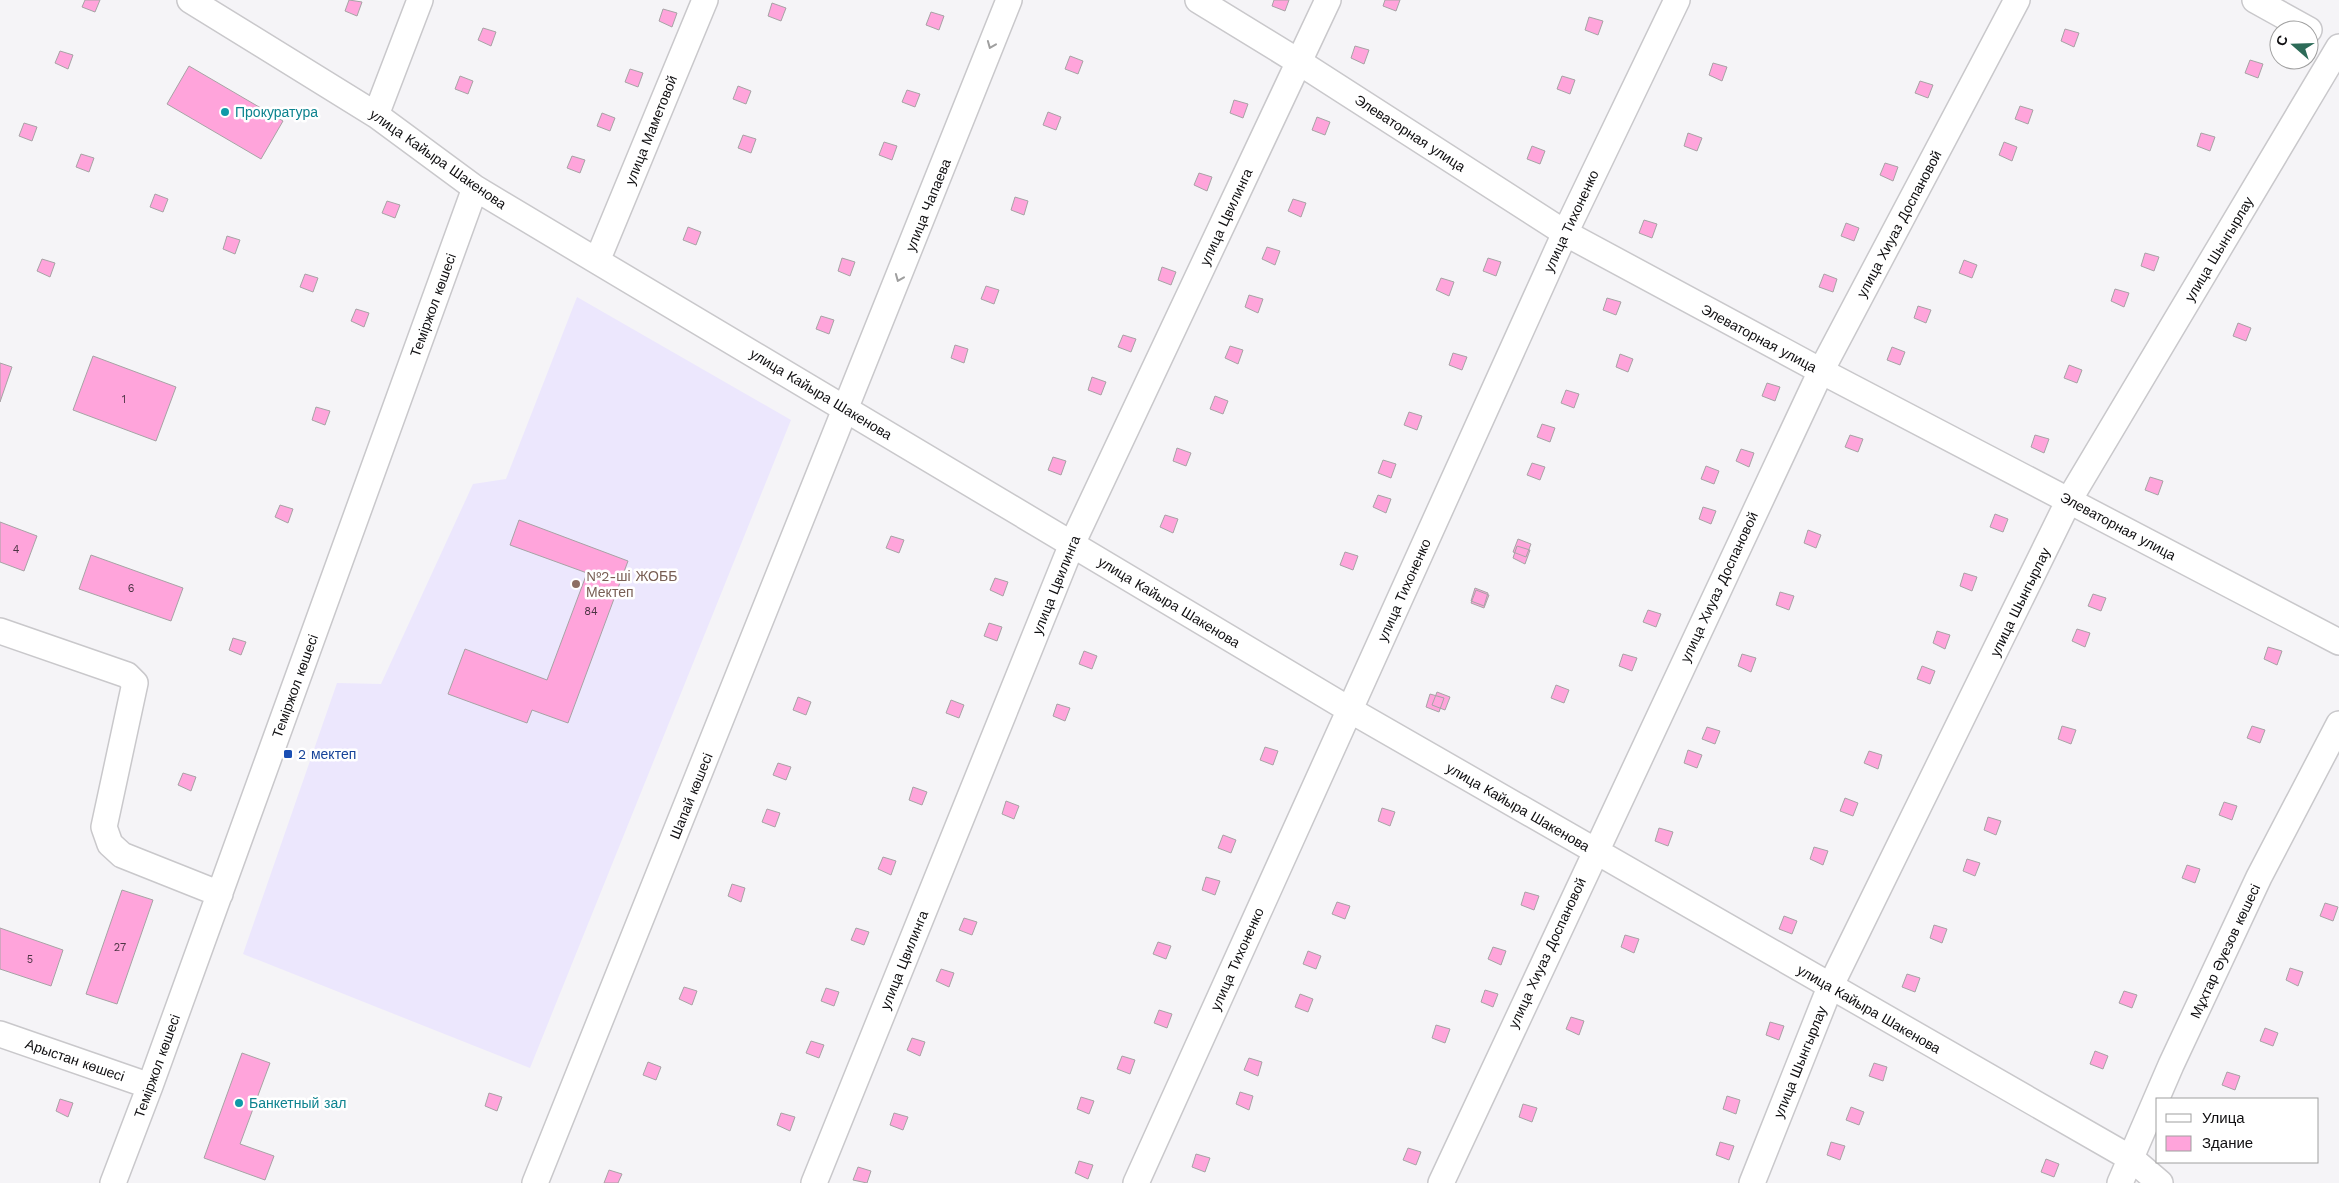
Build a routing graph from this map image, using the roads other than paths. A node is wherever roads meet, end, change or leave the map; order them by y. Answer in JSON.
{"nodes":[{"id":1,"x":190,"y":0,"type":"edge"},
{"id":2,"x":420,"y":0,"type":"edge"},
{"id":3,"x":704,"y":0,"type":"edge"},
{"id":4,"x":1009,"y":0,"type":"edge"},
{"id":5,"x":1198,"y":0,"type":"edge"},
{"id":6,"x":1328,"y":0,"type":"edge"},
{"id":7,"x":1677,"y":0,"type":"edge"},
{"id":8,"x":2018,"y":0,"type":"edge"},
{"id":9,"x":2255,"y":0,"type":"edge"},
{"id":10,"x":2291,"y":20,"type":"edge"},
{"id":11,"x":2319,"y":36,"type":"edge"},
{"id":12,"x":2339,"y":47,"type":"edge"},
{"id":13,"x":1299,"y":62,"type":"junction"},
{"id":14,"x":376,"y":115,"type":"junction"},
{"id":15,"x":475,"y":188,"type":"junction"},
{"id":16,"x":1565,"y":233,"type":"junction"},
{"id":17,"x":596,"y":261,"type":"junction"},
{"id":18,"x":1821,"y":371,"type":"junction"},
{"id":19,"x":847,"y":410,"type":"junction"},
{"id":20,"x":2069,"y":500,"type":"junction"},
{"id":21,"x":1072,"y":544,"type":"junction"},
{"id":22,"x":0,"y":631,"type":"edge"},
{"id":23,"x":2339,"y":642,"type":"edge"},
{"id":24,"x":1350,"y":710,"type":"junction"},
{"id":25,"x":2339,"y":724,"type":"edge"},
{"id":26,"x":1594,"y":851,"type":"junction"},
{"id":27,"x":220,"y":894,"type":"junction"},
{"id":28,"x":1830,"y":987,"type":"junction"},
{"id":29,"x":0,"y":1034,"type":"edge"},
{"id":30,"x":150,"y":1086,"type":"junction"},
{"id":31,"x":2158,"y":1098,"type":"edge"},
{"id":32,"x":2156,"y":1103,"type":"edge"},
{"id":33,"x":2132,"y":1159,"type":"junction"},
{"id":34,"x":113,"y":1183,"type":"edge"},
{"id":35,"x":535,"y":1183,"type":"edge"},
{"id":36,"x":814,"y":1183,"type":"edge"},
{"id":37,"x":1136,"y":1183,"type":"edge"},
{"id":38,"x":1441,"y":1183,"type":"edge"},
{"id":39,"x":1752,"y":1183,"type":"edge"},
{"id":40,"x":2120,"y":1183,"type":"edge"},
{"id":41,"x":2160,"y":1183,"type":"edge"}],
"edges":[{"from":1,"to":14,"type":"street","name":"улица Кайыра Шакенова"},
{"from":2,"to":14,"type":"street"},
{"from":3,"to":17,"type":"street","name":"улица Маметовой"},
{"from":4,"to":19,"type":"street","name":"улица Чапаева","one_way":true},
{"from":5,"to":13,"type":"street","name":"Элеваторная улица"},
{"from":6,"to":13,"type":"street","name":"улица Цвилинга"},
{"from":7,"to":16,"type":"street","name":"улица Тихоненко"},
{"from":8,"to":18,"type":"street","name":"улица Хиуаз Доспановой"},
{"from":9,"to":10,"type":"street"},
{"from":11,"to":12,"type":"street"},
{"from":12,"to":20,"type":"street","name":"улица Шынгырлау"},
{"from":13,"to":16,"type":"street","name":"Элеваторная улица"},
{"from":13,"to":21,"type":"street","name":"улица Цвилинга"},
{"from":14,"to":15,"type":"street","name":"улица Кайыра Шакенова"},
{"from":15,"to":17,"type":"street","name":"улица Кайыра Шакенова"},
{"from":15,"to":27,"type":"street","name":"Теміржол көшесі"},
{"from":16,"to":18,"type":"street","name":"Элеваторная улица"},
{"from":16,"to":24,"type":"street","name":"улица Тихоненко"},
{"from":17,"to":19,"type":"street","name":"улица Кайыра Шакенова"},
{"from":18,"to":20,"type":"street","name":"Элеваторная улица"},
{"from":18,"to":26,"type":"street","name":"улица Хиуаз Доспановой"},
{"from":19,"to":21,"type":"street","name":"улица Кайыра Шакенова"},
{"from":19,"to":35,"type":"street","name":"Шапай көшесі"},
{"from":20,"to":23,"type":"street","name":"Элеваторная улица"},
{"from":20,"to":28,"type":"street","name":"улица Шынгырлау"},
{"from":21,"to":24,"type":"street","name":"улица Кайыра Шакенова"},
{"from":21,"to":36,"type":"street","name":"улица Цвилинга"},
{"from":22,"to":27,"type":"street"},
{"from":24,"to":26,"type":"street","name":"улица Кайыра Шакенова"},
{"from":24,"to":37,"type":"street","name":"улица Тихоненко"},
{"from":25,"to":31,"type":"street","name":"Мұхтар Әуезов көшесі"},
{"from":26,"to":28,"type":"street","name":"улица Кайыра Шакенова"},
{"from":26,"to":38,"type":"street","name":"улица Хиуаз Доспановой"},
{"from":27,"to":30,"type":"street","name":"Теміржол көшесі"},
{"from":28,"to":33,"type":"street","name":"улица Кайыра Шакенова"},
{"from":28,"to":39,"type":"street","name":"улица Шынгырлау"},
{"from":29,"to":30,"type":"street","name":"Арыстан көшесі"},
{"from":30,"to":34,"type":"street","name":"Теміржол көшесі"},
{"from":32,"to":33,"type":"street","name":"Мұхтар Әуезов көшесі"},
{"from":33,"to":40,"type":"street","name":"Мұхтар Әуезов көшесі"},
{"from":33,"to":41,"type":"street","name":"улица Кайыра Шакенова"}]}
